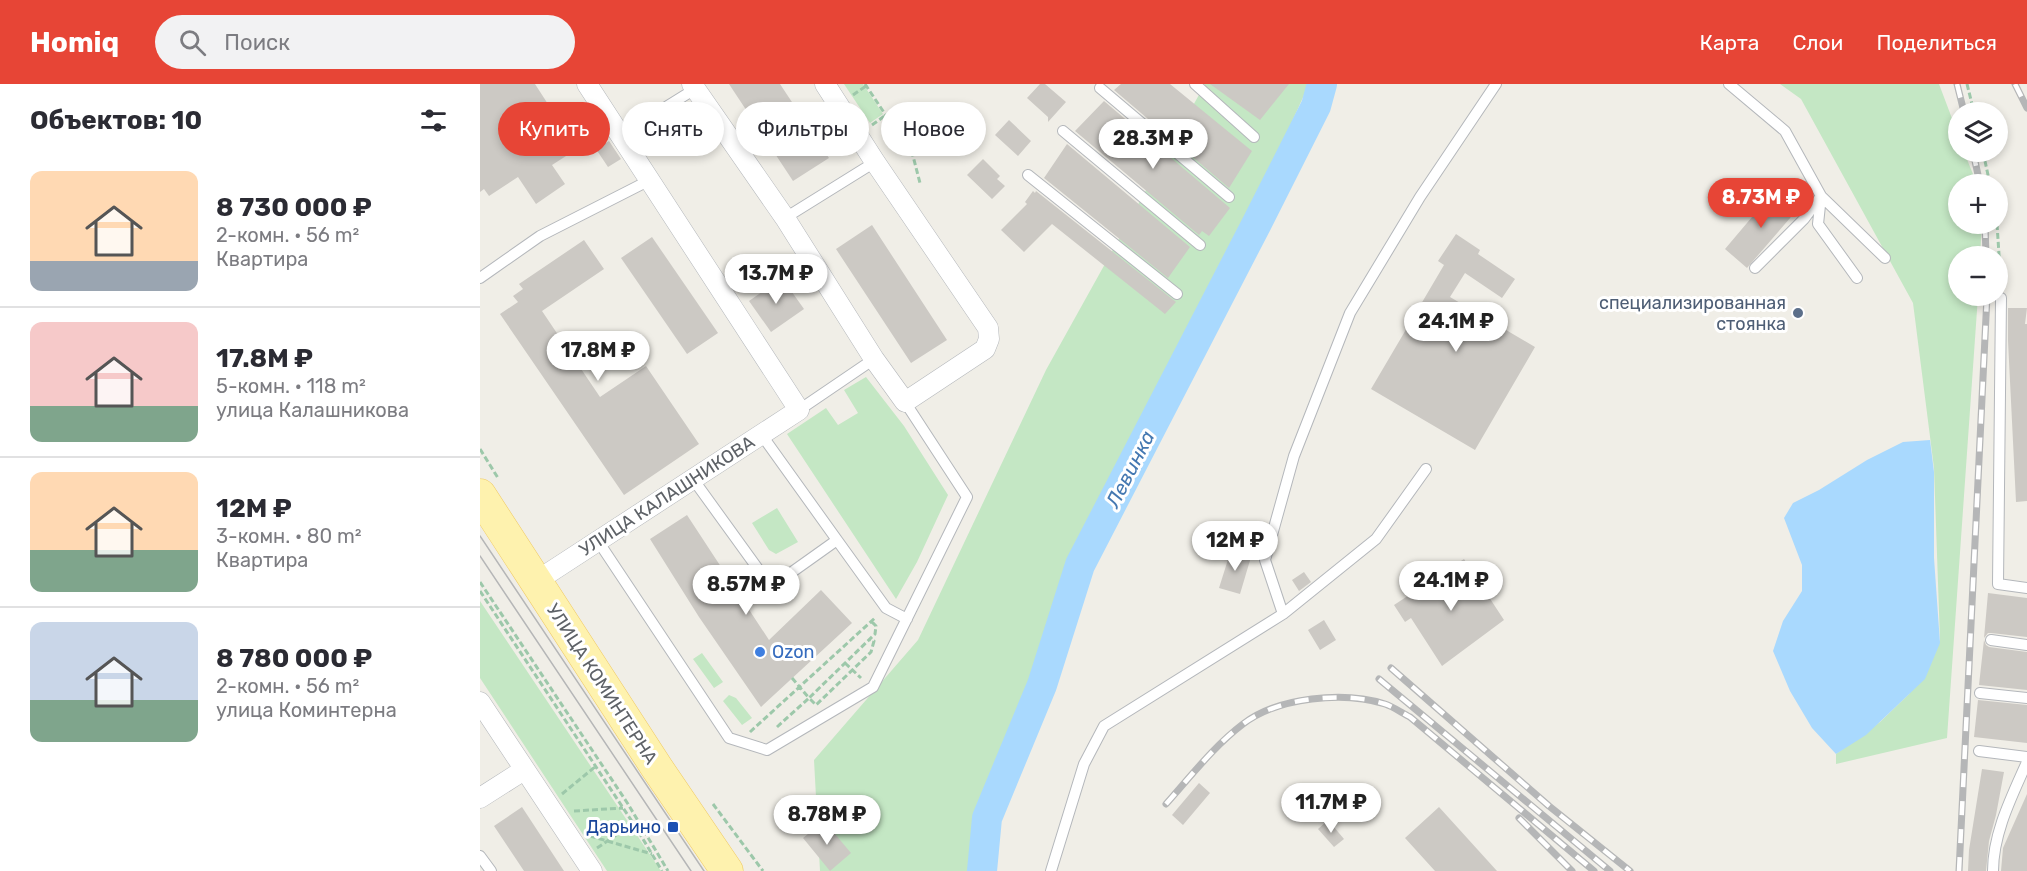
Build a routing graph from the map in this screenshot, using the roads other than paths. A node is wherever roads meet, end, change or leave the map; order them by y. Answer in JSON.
{"nodes":[{"id":1,"x":587,"y":84,"type":"edge"},
{"id":2,"x":825,"y":84,"type":"edge"},
{"id":3,"x":1195,"y":84,"type":"edge"},
{"id":4,"x":1496,"y":84,"type":"edge"},
{"id":5,"x":1729,"y":84,"type":"edge"},
{"id":6,"x":693,"y":87,"type":"edge"},
{"id":7,"x":1100,"y":88,"type":"dead end"},
{"id":8,"x":1062,"y":131,"type":"dead end"},
{"id":9,"x":621,"y":135,"type":"junction"},
{"id":10,"x":1254,"y":137,"type":"dead end"},
{"id":11,"x":875,"y":162,"type":"junction"},
{"id":12,"x":1028,"y":175,"type":"dead end"},
{"id":13,"x":650,"y":180,"type":"junction"},
{"id":14,"x":1821,"y":196,"type":"junction"},
{"id":15,"x":1229,"y":197,"type":"dead end"},
{"id":16,"x":785,"y":218,"type":"junction"},
{"id":17,"x":1200,"y":245,"type":"dead end"},
{"id":18,"x":1885,"y":258,"type":"dead end"},
{"id":19,"x":1755,"y":268,"type":"dead end"},
{"id":20,"x":480,"y":278,"type":"edge"},
{"id":21,"x":1857,"y":278,"type":"dead end"},
{"id":22,"x":1177,"y":294,"type":"dead end"},
{"id":23,"x":2001,"y":306,"type":"edge"},
{"id":24,"x":874,"y":359,"type":"junction"},
{"id":25,"x":905,"y":402,"type":"junction"},
{"id":26,"x":799,"y":410,"type":"junction"},
{"id":27,"x":761,"y":434,"type":"junction"},
{"id":28,"x":1426,"y":469,"type":"dead end"},
{"id":29,"x":693,"y":479,"type":"junction"},
{"id":30,"x":480,"y":495,"type":"edge"},
{"id":31,"x":837,"y":540,"type":"junction"},
{"id":32,"x":598,"y":541,"type":"junction"},
{"id":33,"x":535,"y":582,"type":"junction"},
{"id":34,"x":2027,"y":588,"type":"edge"},
{"id":35,"x":1283,"y":614,"type":"junction"},
{"id":36,"x":906,"y":619,"type":"junction"},
{"id":37,"x":1991,"y":640,"type":"dead end"},
{"id":38,"x":2027,"y":645,"type":"edge"},
{"id":39,"x":1980,"y":693,"type":"dead end"},
{"id":40,"x":2027,"y":698,"type":"edge"},
{"id":41,"x":480,"y":702,"type":"edge"},
{"id":42,"x":1979,"y":751,"type":"dead end"},
{"id":43,"x":2027,"y":757,"type":"edge"},
{"id":44,"x":2027,"y":762,"type":"edge"},
{"id":45,"x":524,"y":770,"type":"junction"},
{"id":46,"x":480,"y":798,"type":"edge"},
{"id":47,"x":480,"y":856,"type":"edge"},
{"id":48,"x":491,"y":871,"type":"edge"},
{"id":49,"x":592,"y":871,"type":"edge"},
{"id":50,"x":728,"y":871,"type":"edge"},
{"id":51,"x":1051,"y":871,"type":"edge"},
{"id":52,"x":1993,"y":871,"type":"edge"}],
"edges":[{"from":1,"to":9,"type":"street"},
{"from":2,"to":11,"type":"street"},
{"from":3,"to":10,"type":"lane"},
{"from":4,"to":35,"type":"lane"},
{"from":5,"to":14,"type":"lane"},
{"from":6,"to":9,"type":"lane"},
{"from":6,"to":16,"type":"street"},
{"from":7,"to":15,"type":"lane"},
{"from":8,"to":17,"type":"lane"},
{"from":9,"to":13,"type":"street"},
{"from":11,"to":16,"type":"lane"},
{"from":11,"to":25,"type":"street"},
{"from":12,"to":22,"type":"lane"},
{"from":13,"to":20,"type":"lane"},
{"from":13,"to":26,"type":"street"},
{"from":14,"to":18,"type":"lane"},
{"from":14,"to":19,"type":"lane"},
{"from":14,"to":21,"type":"lane"},
{"from":16,"to":24,"type":"street"},
{"from":23,"to":34,"type":"lane"},
{"from":24,"to":25,"type":"street"},
{"from":24,"to":26,"type":"lane"},
{"from":25,"to":36,"type":"lane"},
{"from":26,"to":27,"type":"street","name":"УЛИЦА КАЛАШНИКОВА"},
{"from":27,"to":29,"type":"street","name":"УЛИЦА КАЛАШНИКОВА"},
{"from":27,"to":31,"type":"lane"},
{"from":28,"to":35,"type":"lane"},
{"from":29,"to":31,"type":"lane"},
{"from":29,"to":32,"type":"street","name":"УЛИЦА КАЛАШНИКОВА"},
{"from":30,"to":33,"type":"main road","name":"УЛИЦА КОМИНТЕРНА"},
{"from":31,"to":36,"type":"lane"},
{"from":32,"to":33,"type":"street","name":"УЛИЦА КАЛАШНИКОВА"},
{"from":32,"to":36,"type":"lane"},
{"from":33,"to":50,"type":"main road","name":"УЛИЦА КОМИНТЕРНА"},
{"from":35,"to":51,"type":"lane"},
{"from":37,"to":38,"type":"lane"},
{"from":39,"to":40,"type":"lane"},
{"from":41,"to":45,"type":"street"},
{"from":42,"to":43,"type":"lane"},
{"from":44,"to":52,"type":"lane"},
{"from":45,"to":46,"type":"street"},
{"from":45,"to":49,"type":"street"},
{"from":47,"to":48,"type":"lane"}]}
